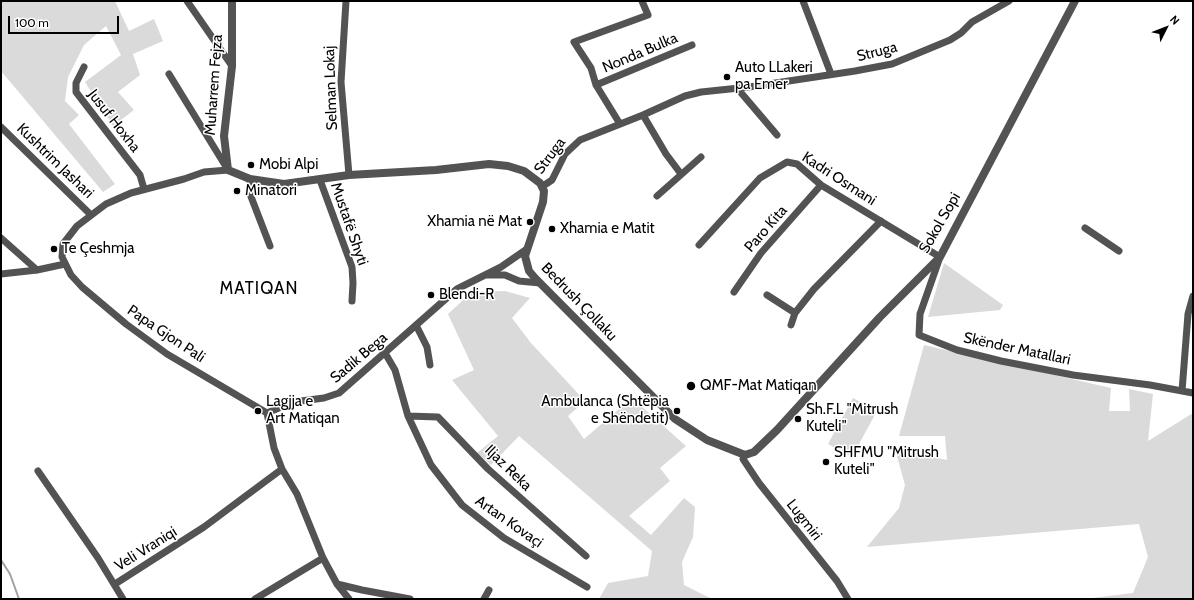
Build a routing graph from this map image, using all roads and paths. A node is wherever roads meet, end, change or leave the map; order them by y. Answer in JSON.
{"nodes":[{"id":1,"x":187,"y":1,"type":"edge"},
{"id":2,"x":232,"y":1,"type":"edge"},
{"id":3,"x":346,"y":1,"type":"edge"},
{"id":4,"x":642,"y":1,"type":"edge"},
{"id":5,"x":803,"y":1,"type":"edge"},
{"id":6,"x":1009,"y":1,"type":"edge"},
{"id":7,"x":1075,"y":1,"type":"edge"},
{"id":8,"x":692,"y":45,"type":"dead end"},
{"id":9,"x":232,"y":66,"type":"junction"},
{"id":10,"x":84,"y":67,"type":"dead end"},
{"id":11,"x":169,"y":74,"type":"dead end"},
{"id":12,"x":831,"y":74,"type":"junction"},
{"id":13,"x":596,"y":85,"type":"junction"},
{"id":14,"x":737,"y":88,"type":"junction"},
{"id":15,"x":643,"y":115,"type":"junction"},
{"id":16,"x":620,"y":124,"type":"junction"},
{"id":17,"x":1,"y":127,"type":"edge"},
{"id":18,"x":777,"y":135,"type":"dead end"},
{"id":19,"x":701,"y":157,"type":"dead end"},
{"id":20,"x":228,"y":170,"type":"junction"},
{"id":21,"x":681,"y":174,"type":"junction"},
{"id":22,"x":348,"y":175,"type":"junction"},
{"id":23,"x":250,"y":179,"type":"junction"},
{"id":24,"x":320,"y":180,"type":"junction"},
{"id":25,"x":821,"y":185,"type":"junction"},
{"id":26,"x":543,"y":186,"type":"junction"},
{"id":27,"x":144,"y":189,"type":"junction"},
{"id":28,"x":657,"y":196,"type":"dead end"},
{"id":29,"x":90,"y":214,"type":"junction"},
{"id":30,"x":881,"y":221,"type":"junction"},
{"id":31,"x":1085,"y":228,"type":"dead end"},
{"id":32,"x":1,"y":238,"type":"edge"},
{"id":33,"x":699,"y":245,"type":"dead end"},
{"id":34,"x":270,"y":246,"type":"dead end"},
{"id":35,"x":527,"y":249,"type":"junction"},
{"id":36,"x":1119,"y":251,"type":"dead end"},
{"id":37,"x":940,"y":257,"type":"junction"},
{"id":38,"x":65,"y":264,"type":"junction"},
{"id":39,"x":37,"y":270,"type":"junction"},
{"id":40,"x":1,"y":274,"type":"edge"},
{"id":41,"x":486,"y":275,"type":"junction"},
{"id":42,"x":540,"y":283,"type":"junction"},
{"id":43,"x":734,"y":292,"type":"dead end"},
{"id":44,"x":767,"y":295,"type":"dead end"},
{"id":45,"x":1193,"y":296,"type":"edge"},
{"id":46,"x":352,"y":301,"type":"dead end"},
{"id":47,"x":795,"y":313,"type":"junction"},
{"id":48,"x":416,"y":325,"type":"junction"},
{"id":49,"x":791,"y":325,"type":"dead end"},
{"id":50,"x":385,"y":353,"type":"junction"},
{"id":51,"x":430,"y":366,"type":"dead end"},
{"id":52,"x":1182,"y":391,"type":"junction"},
{"id":53,"x":1193,"y":393,"type":"edge"},
{"id":54,"x":267,"y":413,"type":"junction"},
{"id":55,"x":408,"y":416,"type":"junction"},
{"id":56,"x":745,"y":455,"type":"junction"},
{"id":57,"x":282,"y":469,"type":"junction"},
{"id":58,"x":38,"y":471,"type":"dead end"},
{"id":59,"x":586,"y":556,"type":"dead end"},
{"id":60,"x":323,"y":558,"type":"junction"},
{"id":61,"x":115,"y":584,"type":"junction"},
{"id":62,"x":337,"y":584,"type":"junction"},
{"id":63,"x":587,"y":588,"type":"dead end"},
{"id":64,"x":489,"y":590,"type":"dead end"},
{"id":65,"x":123,"y":599,"type":"edge"},
{"id":66,"x":255,"y":599,"type":"edge"},
{"id":67,"x":349,"y":599,"type":"edge"},
{"id":68,"x":410,"y":599,"type":"edge"},
{"id":69,"x":484,"y":599,"type":"edge"},
{"id":70,"x":848,"y":599,"type":"edge"}],
"edges":[{"from":1,"to":9,"type":"street"},
{"from":2,"to":9,"type":"street","name":"Muharrem Fejza"},
{"from":3,"to":22,"type":"street","name":"Selman Lokaj"},
{"from":4,"to":13,"type":"street"},
{"from":5,"to":12,"type":"street"},
{"from":6,"to":12,"type":"street","name":"Struga"},
{"from":7,"to":37,"type":"street","name":"Sokol Sopi"},
{"from":8,"to":13,"type":"street","name":"Nonda Bulka"},
{"from":9,"to":20,"type":"street","name":"Muharrem Fejza"},
{"from":10,"to":27,"type":"street","name":"Jusuf Hoxha"},
{"from":11,"to":20,"type":"street"},
{"from":12,"to":14,"type":"street","name":"Struga"},
{"from":13,"to":16,"type":"street","name":"Nonda Bulka"},
{"from":14,"to":15,"type":"street","name":"Struga"},
{"from":14,"to":18,"type":"street"},
{"from":15,"to":16,"type":"street","name":"Struga"},
{"from":15,"to":21,"type":"street"},
{"from":16,"to":26,"type":"street","name":"Struga"},
{"from":17,"to":29,"type":"street","name":"Kushtrim Jashari"},
{"from":19,"to":21,"type":"street"},
{"from":20,"to":23,"type":"street"},
{"from":20,"to":27,"type":"street","name":"Papa Gjon Pali"},
{"from":21,"to":28,"type":"street"},
{"from":22,"to":24,"type":"street"},
{"from":22,"to":26,"type":"street"},
{"from":23,"to":24,"type":"street"},
{"from":23,"to":34,"type":"street"},
{"from":24,"to":46,"type":"street","name":"Mustafë Shyti"},
{"from":25,"to":30,"type":"street","name":"Kadri Osmani"},
{"from":25,"to":33,"type":"street","name":"Kadri Osmani"},
{"from":25,"to":43,"type":"street","name":"Paro Kita"},
{"from":26,"to":35,"type":"street","name":"Bedrush Çollaku"},
{"from":27,"to":29,"type":"street","name":"Papa Gjon Pali"},
{"from":29,"to":38,"type":"street","name":"Papa Gjon Pali"},
{"from":30,"to":37,"type":"street","name":"Kadri Osmani"},
{"from":30,"to":47,"type":"street"},
{"from":31,"to":36,"type":"street"},
{"from":32,"to":39,"type":"street"},
{"from":35,"to":41,"type":"street","name":"Sadik Bega"},
{"from":35,"to":42,"type":"street","name":"Bedrush Çollaku"},
{"from":37,"to":52,"type":"street","name":"Skënder Matallari"},
{"from":37,"to":56,"type":"street","name":"Sokol Sopi"},
{"from":38,"to":39,"type":"street"},
{"from":38,"to":54,"type":"street","name":"Papa Gjon Pali"},
{"from":39,"to":40,"type":"street"},
{"from":41,"to":42,"type":"street","name":"Sadik Bega"},
{"from":41,"to":48,"type":"street","name":"Sadik Bega"},
{"from":42,"to":56,"type":"street","name":"Bedrush Çollaku"},
{"from":44,"to":47,"type":"street"},
{"from":45,"to":52,"type":"street"},
{"from":47,"to":49,"type":"street"},
{"from":48,"to":50,"type":"street","name":"Sadik Bega"},
{"from":48,"to":51,"type":"street"},
{"from":50,"to":54,"type":"street","name":"Sadik Bega"},
{"from":50,"to":55,"type":"street","name":"Artan Kovaçi"},
{"from":52,"to":53,"type":"street","name":"Skënder Matallari"},
{"from":54,"to":57,"type":"street"},
{"from":55,"to":59,"type":"street","name":"Iljaz Reka"},
{"from":55,"to":63,"type":"street","name":"Artan Kovaçi"},
{"from":56,"to":70,"type":"street","name":"Lugmiri"},
{"from":57,"to":60,"type":"street"},
{"from":57,"to":61,"type":"street","name":"Veli Vraniqi"},
{"from":58,"to":61,"type":"street","name":"Veli Vraniqi"},
{"from":60,"to":62,"type":"street"},
{"from":60,"to":66,"type":"street"},
{"from":61,"to":65,"type":"street"},
{"from":62,"to":67,"type":"street"},
{"from":62,"to":68,"type":"street"},
{"from":64,"to":69,"type":"street"}]}
